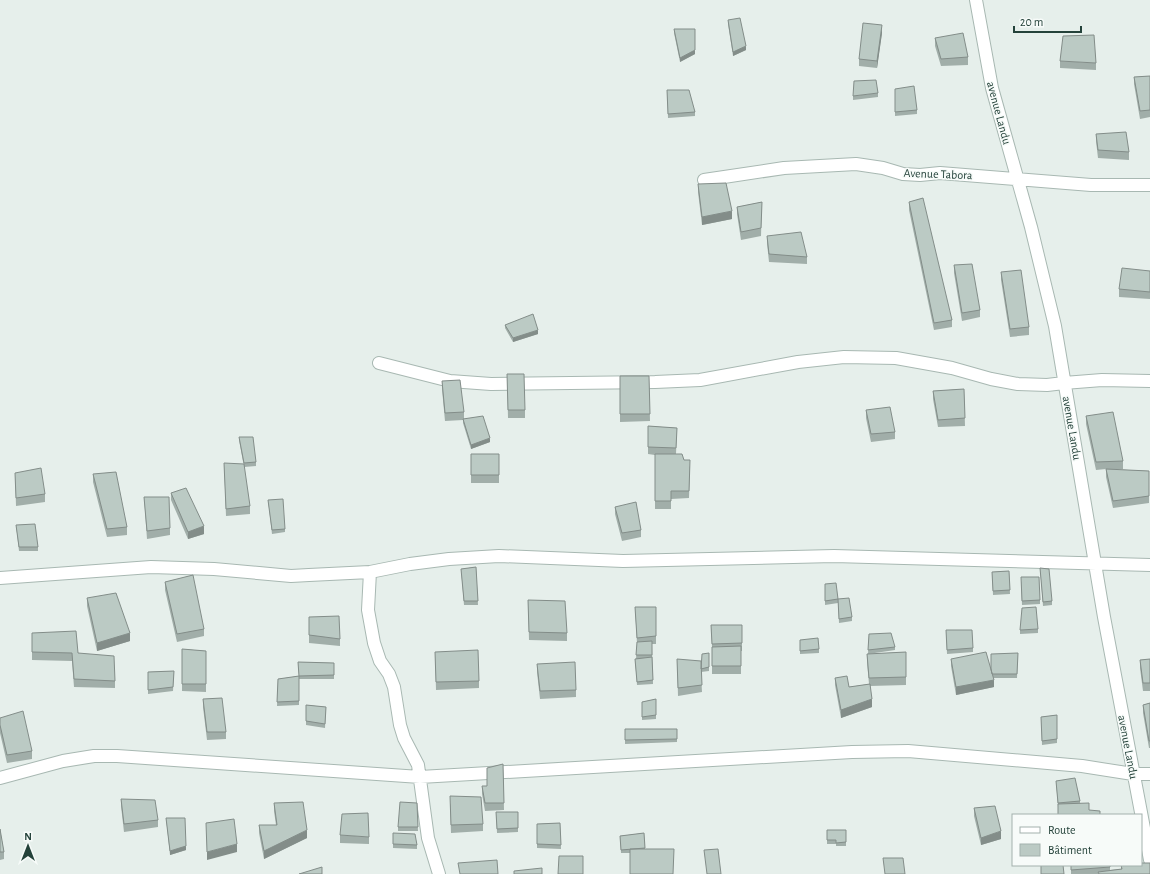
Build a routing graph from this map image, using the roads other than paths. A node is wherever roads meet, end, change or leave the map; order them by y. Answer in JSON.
{"nodes":[{"id":1,"x":976,"y":0,"type":"edge"},
{"id":2,"x":1018,"y":179,"type":"junction"},
{"id":3,"x":704,"y":180,"type":"dead end"},
{"id":4,"x":1150,"y":185,"type":"edge"},
{"id":5,"x":378,"y":363,"type":"dead end"},
{"id":6,"x":1064,"y":382,"type":"junction"},
{"id":7,"x":1150,"y":382,"type":"edge"},
{"id":8,"x":1095,"y":563,"type":"junction"},
{"id":9,"x":1150,"y":565,"type":"edge"},
{"id":10,"x":370,"y":572,"type":"junction"},
{"id":11,"x":0,"y":578,"type":"edge"},
{"id":12,"x":1133,"y":774,"type":"junction"},
{"id":13,"x":1150,"y":774,"type":"edge"},
{"id":14,"x":420,"y":777,"type":"junction"},
{"id":15,"x":0,"y":778,"type":"edge"},
{"id":16,"x":1141,"y":814,"type":"edge"},
{"id":17,"x":1142,"y":820,"type":"edge"},
{"id":18,"x":1150,"y":860,"type":"edge"},
{"id":19,"x":439,"y":874,"type":"edge"}],
"edges":[{"from":1,"to":2,"type":"street","name":"avenue Landu"},
{"from":2,"to":3,"type":"street","name":"Avenue Tabora"},
{"from":2,"to":4,"type":"street","name":"Avenue Tabora"},
{"from":2,"to":6,"type":"street","name":"avenue Landu"},
{"from":5,"to":6,"type":"street"},
{"from":6,"to":7,"type":"street"},
{"from":6,"to":8,"type":"street","name":"avenue Landu"},
{"from":8,"to":9,"type":"street"},
{"from":8,"to":10,"type":"street"},
{"from":8,"to":12,"type":"street","name":"avenue Landu"},
{"from":10,"to":11,"type":"street"},
{"from":10,"to":14,"type":"street"},
{"from":12,"to":13,"type":"street"},
{"from":12,"to":14,"type":"street"},
{"from":12,"to":16,"type":"street","name":"avenue Landu"},
{"from":14,"to":15,"type":"street"},
{"from":14,"to":19,"type":"street"},
{"from":17,"to":18,"type":"street","name":"avenue Landu"}]}
